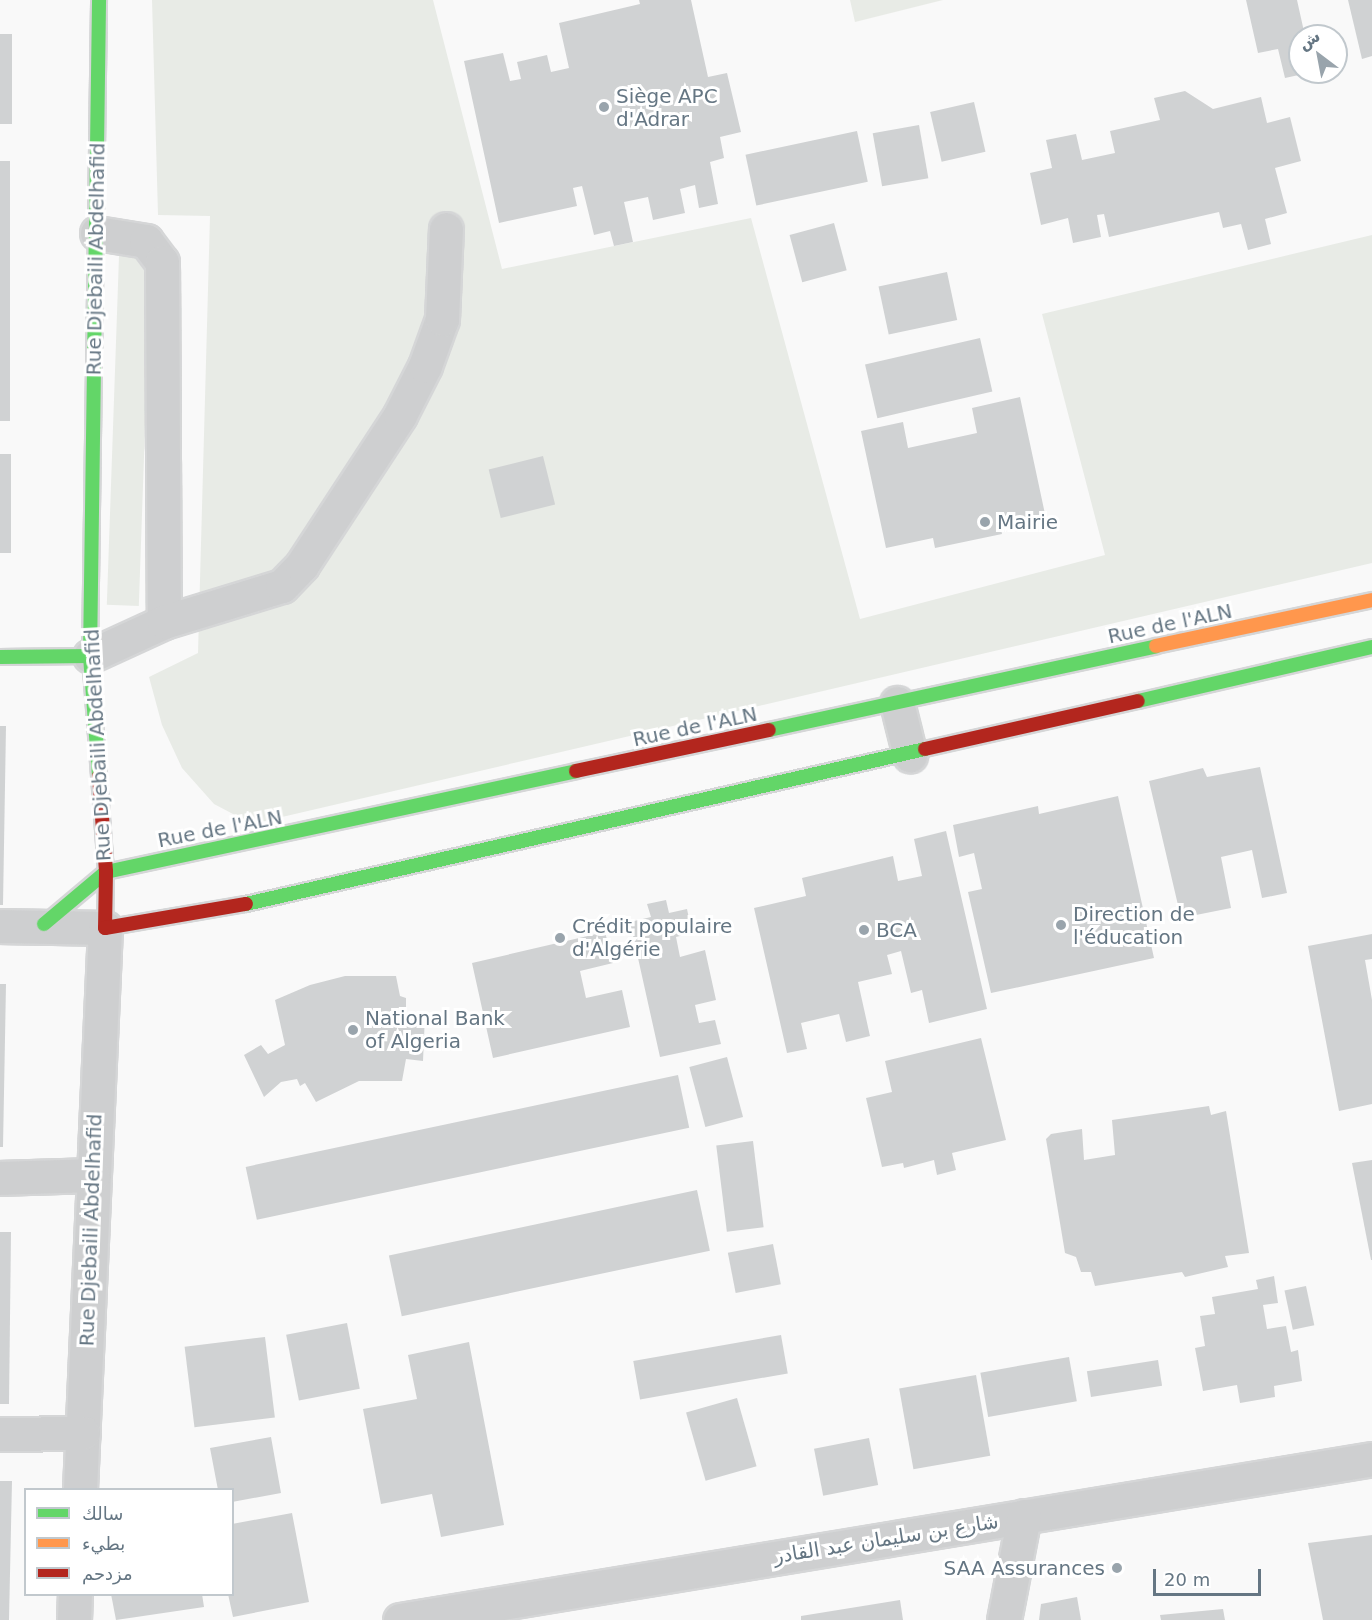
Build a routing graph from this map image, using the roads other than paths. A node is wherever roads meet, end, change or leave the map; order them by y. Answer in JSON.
{"nodes":[{"id":1,"x":99,"y":0,"type":"edge"},
{"id":2,"x":446,"y":229,"type":"dead end"},
{"id":3,"x":98,"y":233,"type":"junction"},
{"id":4,"x":1372,"y":600,"type":"edge"},
{"id":5,"x":164,"y":622,"type":"junction"},
{"id":6,"x":1372,"y":647,"type":"edge"},
{"id":7,"x":90,"y":656,"type":"junction"},
{"id":8,"x":0,"y":657,"type":"edge"},
{"id":9,"x":897,"y":703,"type":"junction"},
{"id":10,"x":910,"y":755,"type":"junction"},
{"id":11,"x":106,"y":872,"type":"junction"},
{"id":12,"x":44,"y":924,"type":"junction"},
{"id":13,"x":0,"y":926,"type":"edge"},
{"id":14,"x":105,"y":928,"type":"junction"},
{"id":15,"x":93,"y":1175,"type":"junction"},
{"id":16,"x":0,"y":1178,"type":"edge"},
{"id":17,"x":83,"y":1433,"type":"junction"},
{"id":18,"x":0,"y":1434,"type":"edge"},
{"id":19,"x":1372,"y":1459,"type":"edge"},
{"id":20,"x":80,"y":1488,"type":"edge"},
{"id":21,"x":1024,"y":1516,"type":"junction"},
{"id":22,"x":75,"y":1596,"type":"edge"},
{"id":23,"x":74,"y":1620,"type":"edge"},
{"id":24,"x":400,"y":1620,"type":"edge"},
{"id":25,"x":1004,"y":1620,"type":"edge"}],
"edges":[{"from":1,"to":3,"type":"street","name":"Rue Djebaili Abdelhafid"},
{"from":2,"to":5,"type":"street"},
{"from":3,"to":5,"type":"street"},
{"from":3,"to":7,"type":"street","name":"Rue Djebaili Abdelhafid"},
{"from":4,"to":9,"type":"street","name":"Rue de l'ALN"},
{"from":5,"to":7,"type":"street"},
{"from":6,"to":10,"type":"street"},
{"from":7,"to":8,"type":"street"},
{"from":7,"to":11,"type":"street","name":"Rue Djebaili Abdelhafid"},
{"from":9,"to":10,"type":"street"},
{"from":9,"to":11,"type":"street","name":"Rue de l'ALN"},
{"from":10,"to":14,"type":"street"},
{"from":11,"to":12,"type":"street","name":"Rue de l'ALN"},
{"from":11,"to":14,"type":"street","name":"Rue Djebaili Abdelhafid"},
{"from":12,"to":13,"type":"street"},
{"from":12,"to":14,"type":"street"},
{"from":14,"to":15,"type":"street","name":"Rue Djebaili Abdelhafid"},
{"from":15,"to":16,"type":"street"},
{"from":15,"to":17,"type":"street","name":"Rue Djebaili Abdelhafid"},
{"from":17,"to":18,"type":"street"},
{"from":17,"to":20,"type":"street","name":"Rue Djebaili Abdelhafid"},
{"from":19,"to":21,"type":"street","name":"شارع بن سليمان عبد القادر"},
{"from":21,"to":24,"type":"street","name":"شارع بن سليمان عبد القادر"},
{"from":21,"to":25,"type":"street"},
{"from":22,"to":23,"type":"street"}]}
